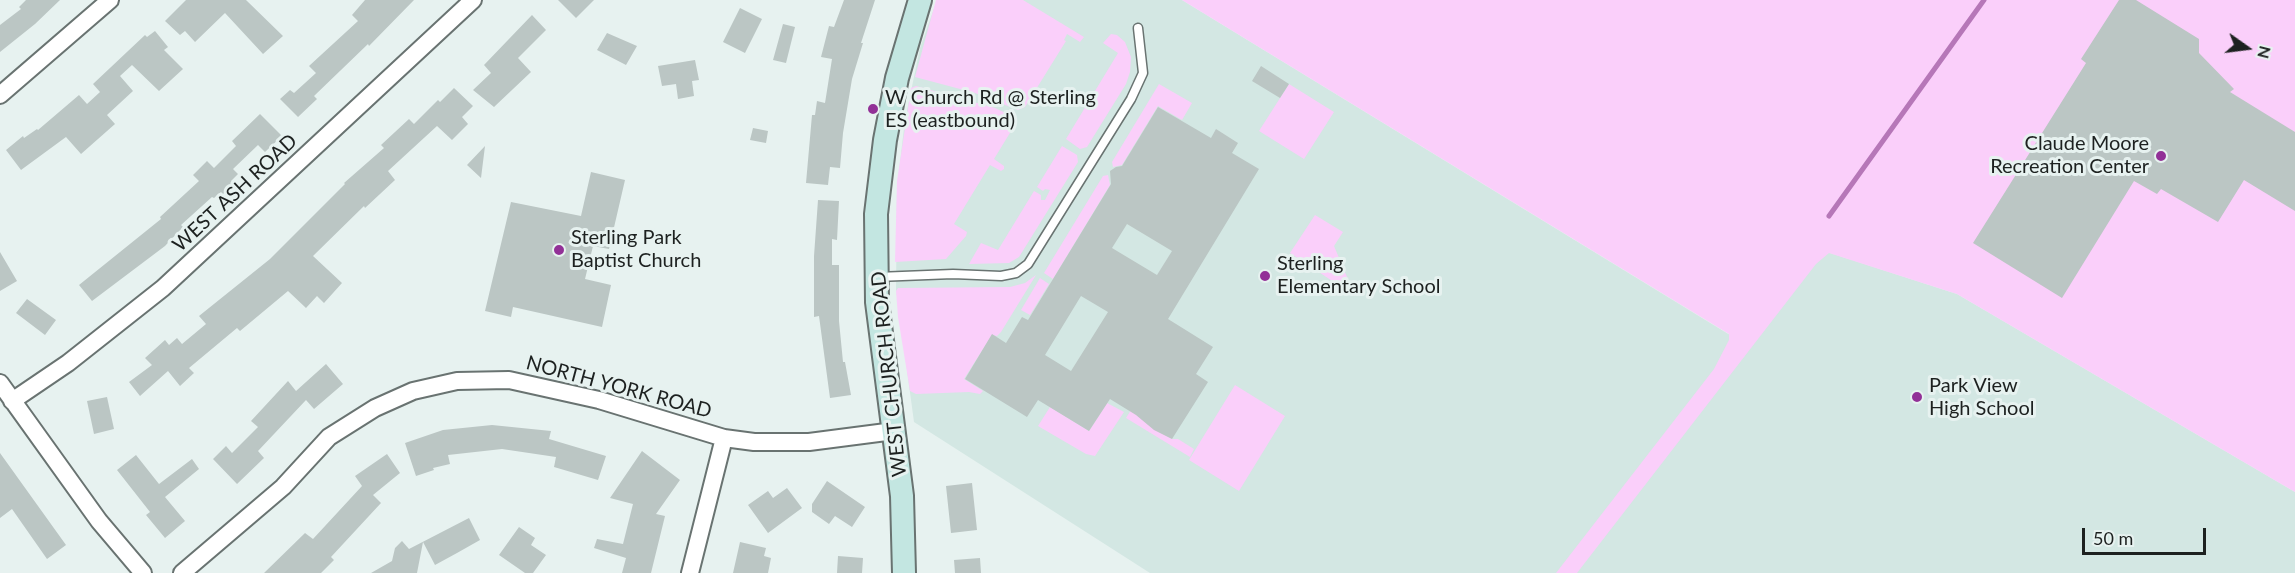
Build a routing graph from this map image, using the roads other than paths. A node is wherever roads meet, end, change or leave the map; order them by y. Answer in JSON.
{"nodes":[{"id":1,"x":110,"y":0,"type":"edge"},
{"id":2,"x":473,"y":0,"type":"edge"},
{"id":3,"x":920,"y":0,"type":"edge"},
{"id":4,"x":1138,"y":28,"type":"dead end"},
{"id":5,"x":0,"y":94,"type":"edge"},
{"id":6,"x":877,"y":277,"type":"junction"},
{"id":7,"x":0,"y":383,"type":"edge"},
{"id":8,"x":12,"y":401,"type":"junction"},
{"id":9,"x":894,"y":431,"type":"junction"},
{"id":10,"x":724,"y":438,"type":"junction"},
{"id":11,"x":143,"y":573,"type":"edge"},
{"id":12,"x":182,"y":573,"type":"edge"},
{"id":13,"x":690,"y":573,"type":"edge"},
{"id":14,"x":904,"y":573,"type":"edge"}],
"edges":[{"from":1,"to":5,"type":"street"},
{"from":2,"to":8,"type":"street","name":"WEST ASH ROAD"},
{"from":3,"to":6,"type":"main road","name":"WEST CHURCH ROAD"},
{"from":4,"to":6,"type":"lane"},
{"from":6,"to":9,"type":"main road","name":"WEST CHURCH ROAD"},
{"from":7,"to":8,"type":"street"},
{"from":8,"to":11,"type":"street"},
{"from":9,"to":10,"type":"street","name":"NORTH YORK ROAD"},
{"from":9,"to":14,"type":"main road","name":"WEST CHURCH ROAD"},
{"from":10,"to":12,"type":"street","name":"NORTH YORK ROAD"},
{"from":10,"to":13,"type":"street"}]}
